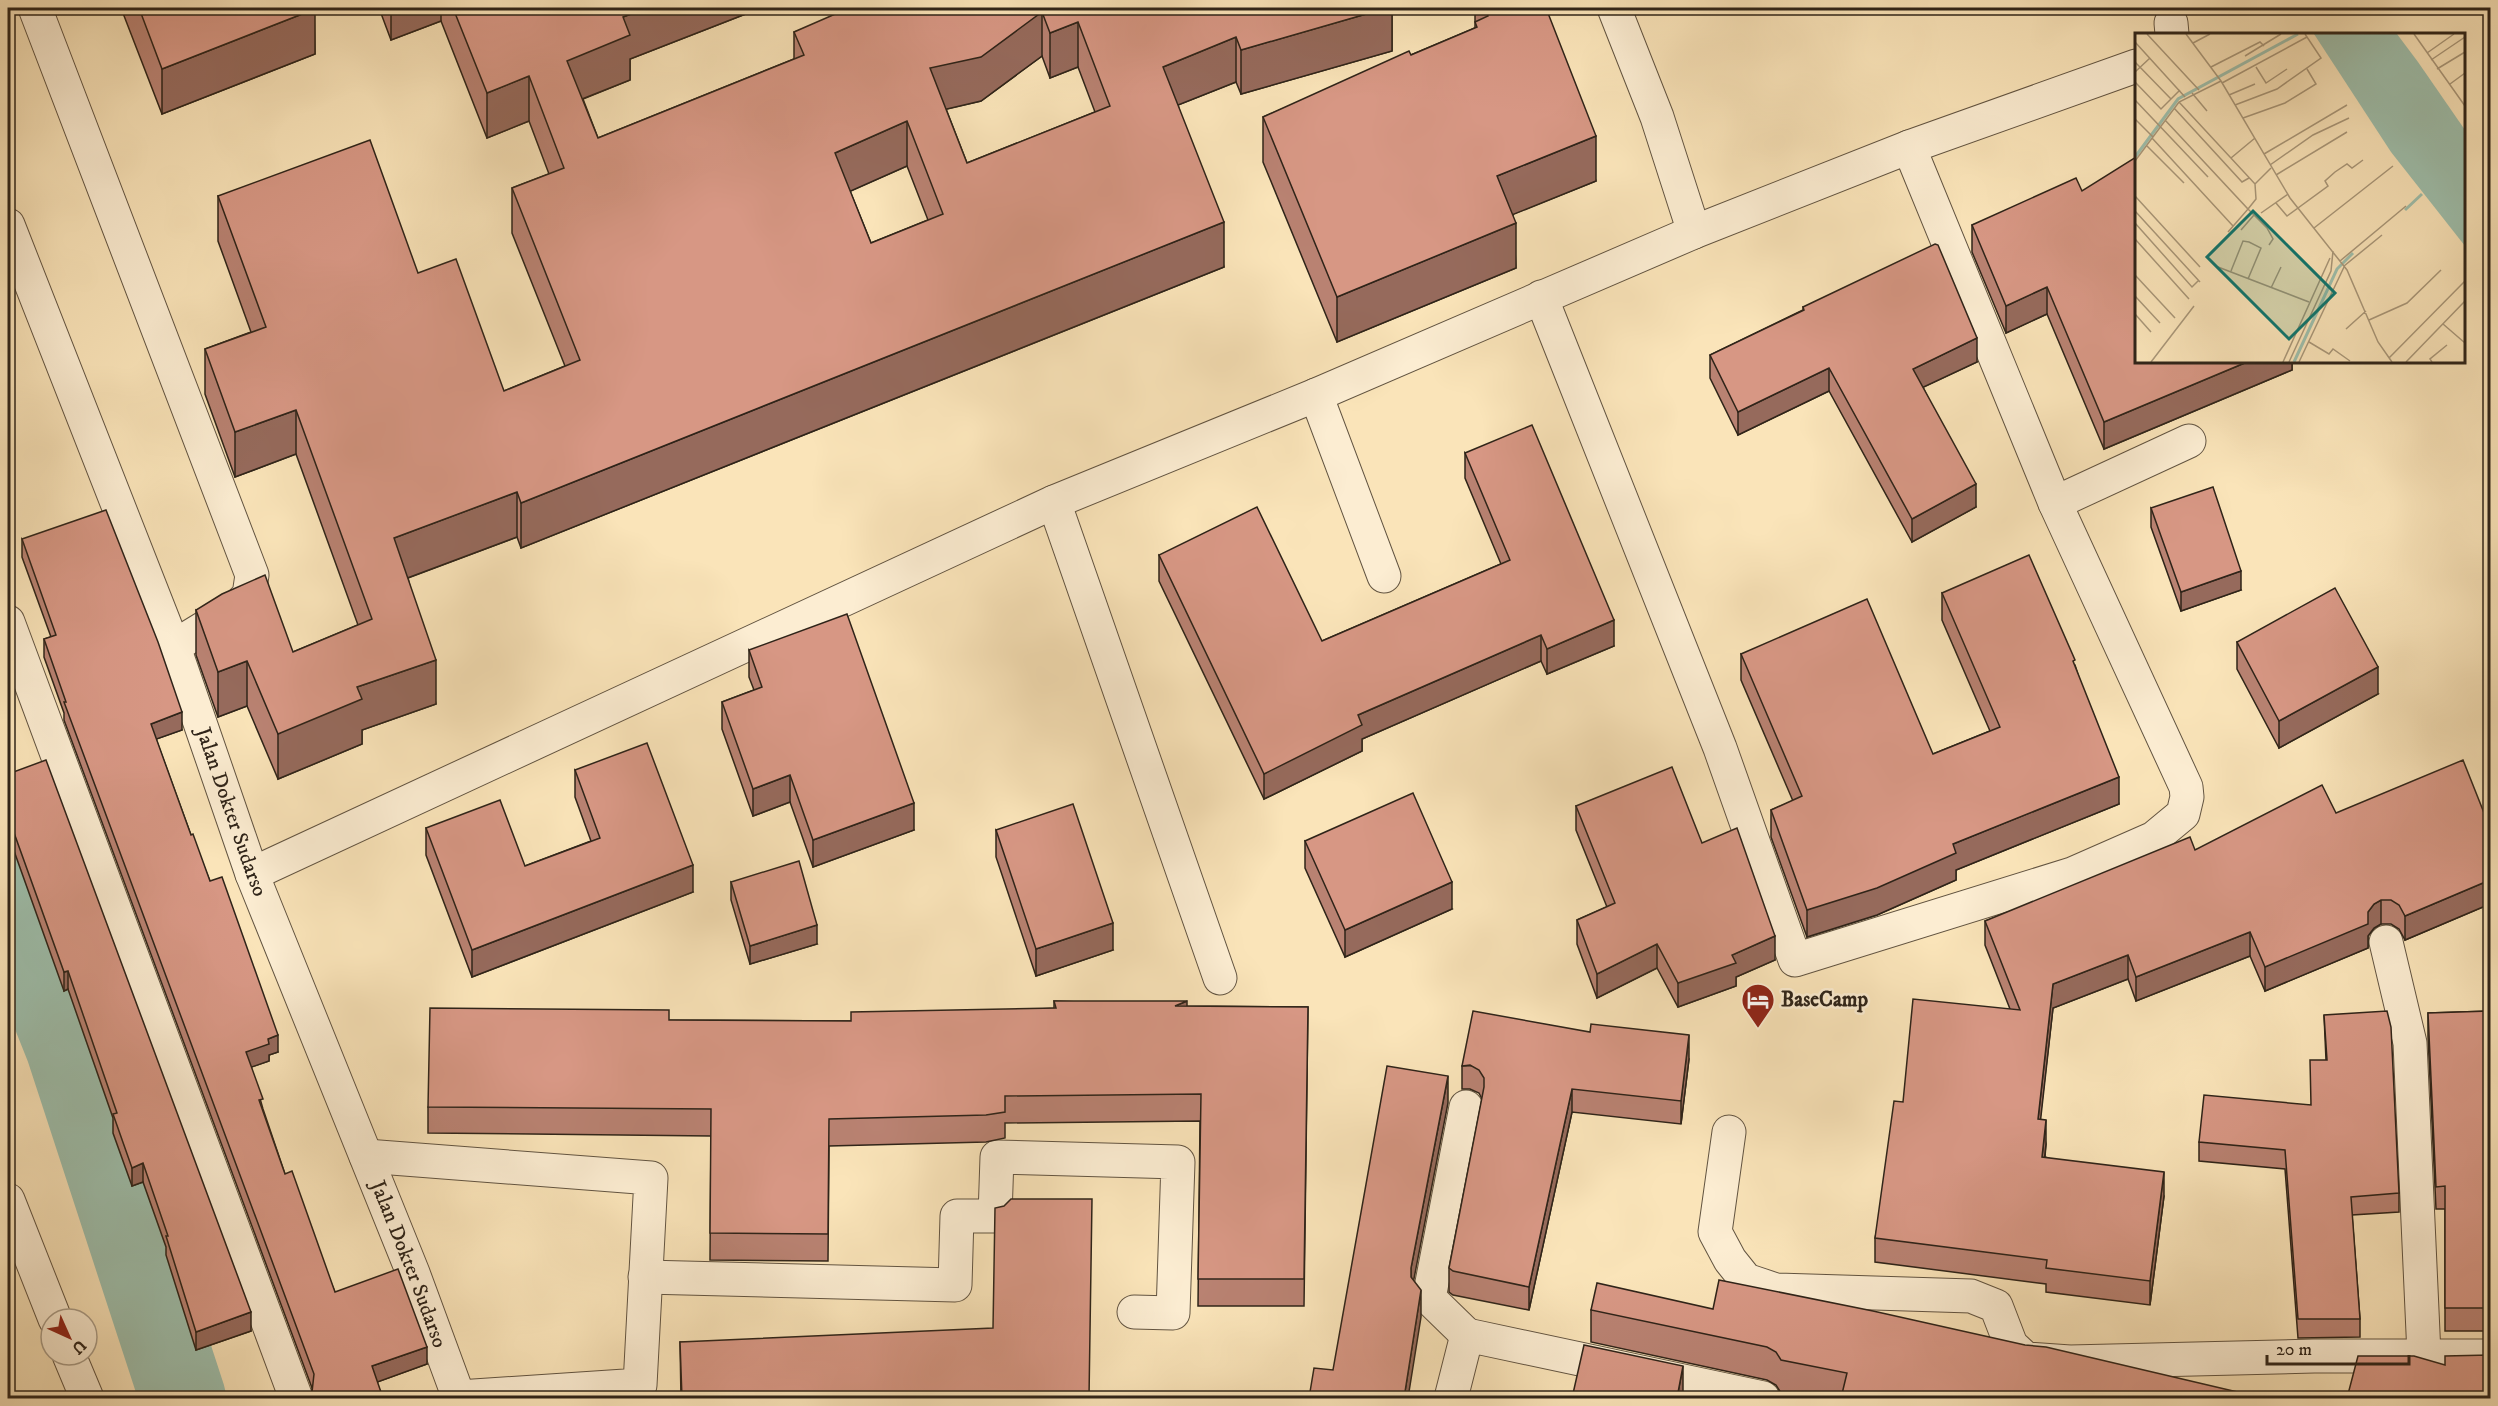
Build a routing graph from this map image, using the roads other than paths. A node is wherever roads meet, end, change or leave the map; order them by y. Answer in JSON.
{"nodes":[{"id":1,"x":35,"y":8,"type":"edge"},
{"id":2,"x":1614,"y":8,"type":"edge"},
{"id":3,"x":2135,"y":66,"type":"edge"},
{"id":4,"x":1909,"y":147,"type":"junction"},
{"id":5,"x":8,"y":225,"type":"edge"},
{"id":6,"x":1694,"y":232,"type":"junction"},
{"id":7,"x":1541,"y":297,"type":"junction"},
{"id":8,"x":1316,"y":395,"type":"junction"},
{"id":9,"x":2189,"y":441,"type":"dead end"},
{"id":10,"x":1054,"y":502,"type":"junction"},
{"id":11,"x":2055,"y":503,"type":"junction"},
{"id":12,"x":1384,"y":576,"type":"dead end"},
{"id":13,"x":8,"y":622,"type":"edge"},
{"id":14,"x":173,"y":647,"type":"junction"},
{"id":15,"x":252,"y":874,"type":"junction"},
{"id":16,"x":2386,"y":942,"type":"dead end"},
{"id":17,"x":1220,"y":978,"type":"dead end"},
{"id":18,"x":1466,"y":1107,"type":"dead end"},
{"id":19,"x":1729,"y":1132,"type":"dead end"},
{"id":20,"x":366,"y":1156,"type":"junction"},
{"id":21,"x":8,"y":1200,"type":"edge"},
{"id":22,"x":645,"y":1277,"type":"junction"},
{"id":23,"x":50,"y":1307,"type":"edge"},
{"id":24,"x":1134,"y":1312,"type":"dead end"},
{"id":25,"x":1467,"y":1335,"type":"junction"},
{"id":26,"x":2424,"y":1355,"type":"junction"},
{"id":27,"x":2490,"y":1356,"type":"edge"},
{"id":28,"x":74,"y":1367,"type":"edge"},
{"id":29,"x":87,"y":1398,"type":"edge"},
{"id":30,"x":296,"y":1398,"type":"edge"},
{"id":31,"x":459,"y":1398,"type":"edge"},
{"id":32,"x":1451,"y":1398,"type":"edge"},
{"id":33,"x":1763,"y":1398,"type":"edge"}],
"edges":[{"from":1,"to":14,"type":"street"},
{"from":2,"to":6,"type":"street"},
{"from":3,"to":4,"type":"street"},
{"from":4,"to":6,"type":"street"},
{"from":4,"to":11,"type":"street"},
{"from":5,"to":14,"type":"street","name":"Jalan Dokter Sudarso"},
{"from":6,"to":7,"type":"street"},
{"from":7,"to":8,"type":"street"},
{"from":7,"to":11,"type":"street"},
{"from":8,"to":10,"type":"street"},
{"from":8,"to":12,"type":"street"},
{"from":9,"to":11,"type":"street"},
{"from":10,"to":15,"type":"street"},
{"from":10,"to":17,"type":"street"},
{"from":13,"to":30,"type":"street"},
{"from":14,"to":15,"type":"street","name":"Jalan Dokter Sudarso"},
{"from":15,"to":20,"type":"street","name":"Jalan Dokter Sudarso"},
{"from":16,"to":26,"type":"street"},
{"from":18,"to":25,"type":"street"},
{"from":19,"to":26,"type":"street"},
{"from":20,"to":22,"type":"street"},
{"from":20,"to":31,"type":"street","name":"Jalan Dokter Sudarso"},
{"from":21,"to":23,"type":"street"},
{"from":22,"to":24,"type":"street"},
{"from":22,"to":31,"type":"street"},
{"from":25,"to":32,"type":"street"},
{"from":25,"to":33,"type":"street"},
{"from":26,"to":27,"type":"street"},
{"from":28,"to":29,"type":"street"}]}
